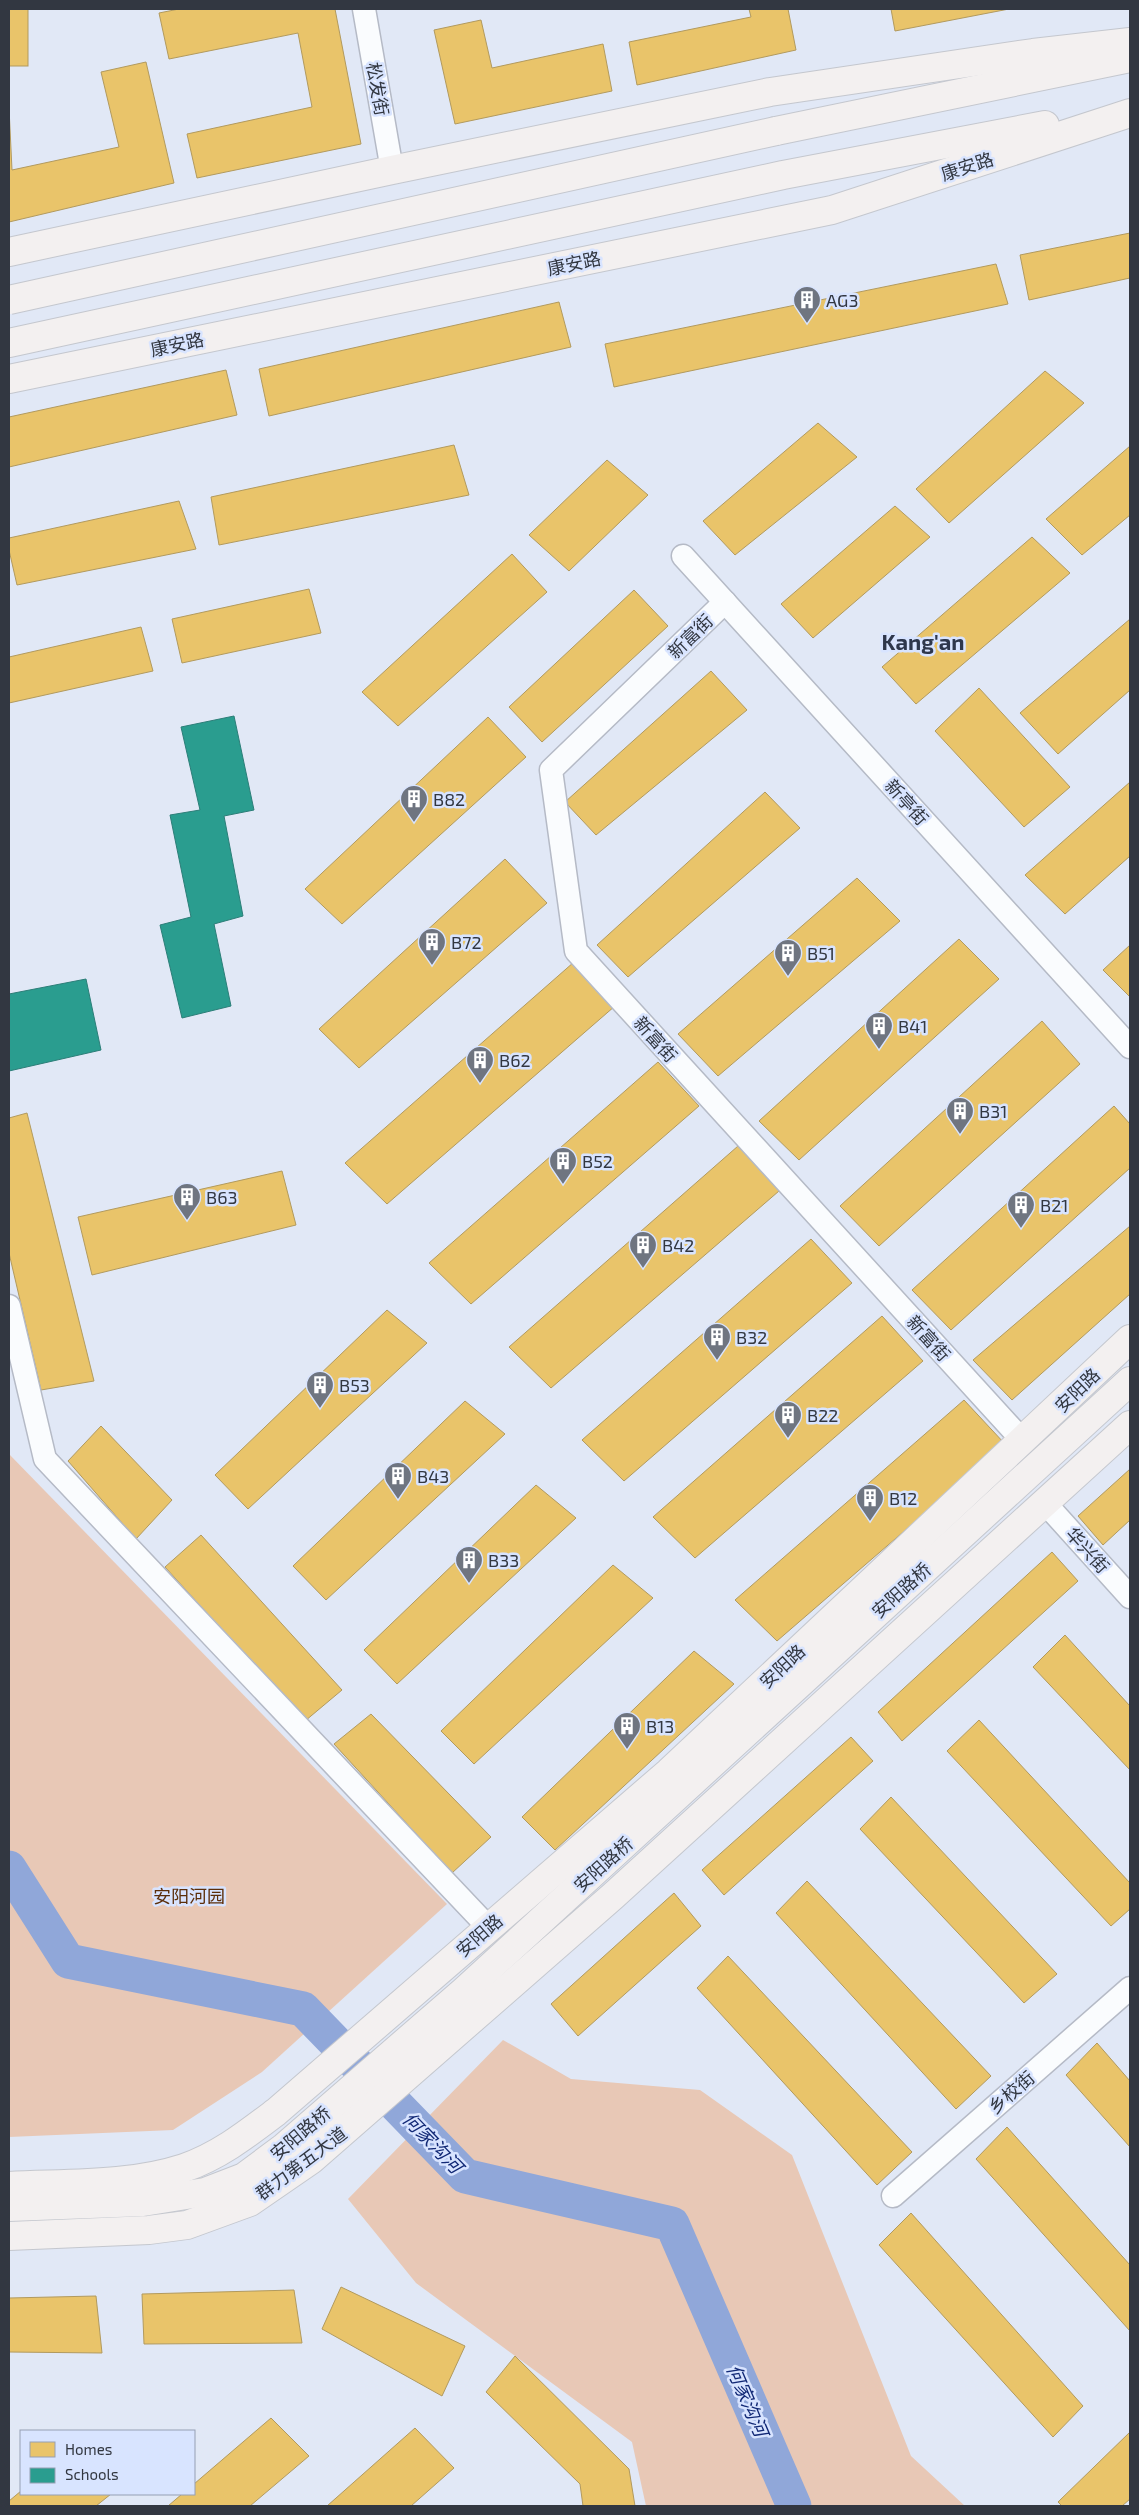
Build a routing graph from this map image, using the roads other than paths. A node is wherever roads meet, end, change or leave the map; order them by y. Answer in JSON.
{"nodes":[{"id":1,"x":364,"y":9,"type":"edge"},
{"id":2,"x":1130,"y":42,"type":"edge"},
{"id":3,"x":1130,"y":58,"type":"edge"},
{"id":4,"x":1130,"y":109,"type":"edge"},
{"id":5,"x":1130,"y":113,"type":"edge"},
{"id":6,"x":392,"y":170,"type":"junction"},
{"id":7,"x":9,"y":252,"type":"edge"},
{"id":8,"x":9,"y":300,"type":"edge"},
{"id":9,"x":9,"y":343,"type":"edge"},
{"id":10,"x":9,"y":379,"type":"edge"},
{"id":11,"x":683,"y":556,"type":"dead end"},
{"id":12,"x":725,"y":602,"type":"junction"},
{"id":13,"x":1130,"y":1048,"type":"edge"},
{"id":14,"x":9,"y":1306,"type":"edge"},
{"id":15,"x":1130,"y":1339,"type":"edge"},
{"id":16,"x":1130,"y":1381,"type":"edge"},
{"id":17,"x":1130,"y":1425,"type":"edge"},
{"id":18,"x":1023,"y":1441,"type":"junction"},
{"id":19,"x":1045,"y":1502,"type":"junction"},
{"id":20,"x":1130,"y":1597,"type":"edge"},
{"id":21,"x":488,"y":1928,"type":"junction"},
{"id":22,"x":1130,"y":1988,"type":"edge"},
{"id":23,"x":9,"y":2186,"type":"edge"},
{"id":24,"x":892,"y":2196,"type":"dead end"},
{"id":25,"x":9,"y":2207,"type":"edge"},
{"id":26,"x":9,"y":2236,"type":"edge"}],
"edges":[{"from":1,"to":6,"type":"street","name":"松发街"},
{"from":2,"to":6,"type":"main road"},
{"from":3,"to":8,"type":"main road","bridge":true},
{"from":4,"to":9,"type":"main road","name":"康安路"},
{"from":5,"to":10,"type":"main road","name":"康安路"},
{"from":6,"to":7,"type":"main road"},
{"from":11,"to":12,"type":"street","name":"新亭街"},
{"from":12,"to":13,"type":"street","name":"新亭街"},
{"from":12,"to":18,"type":"street","name":"新富街"},
{"from":14,"to":21,"type":"street"},
{"from":15,"to":18,"type":"main road","name":"安阳路"},
{"from":16,"to":25,"type":"main road","name":"安阳路桥"},
{"from":17,"to":19,"type":"main road"},
{"from":18,"to":21,"type":"main road","name":"安阳路"},
{"from":19,"to":20,"type":"street","name":"华兴街"},
{"from":19,"to":26,"type":"main road","name":"群力第五大道"},
{"from":21,"to":23,"type":"main road","name":"安阳路"},
{"from":22,"to":24,"type":"street","name":"乡校街"}]}
